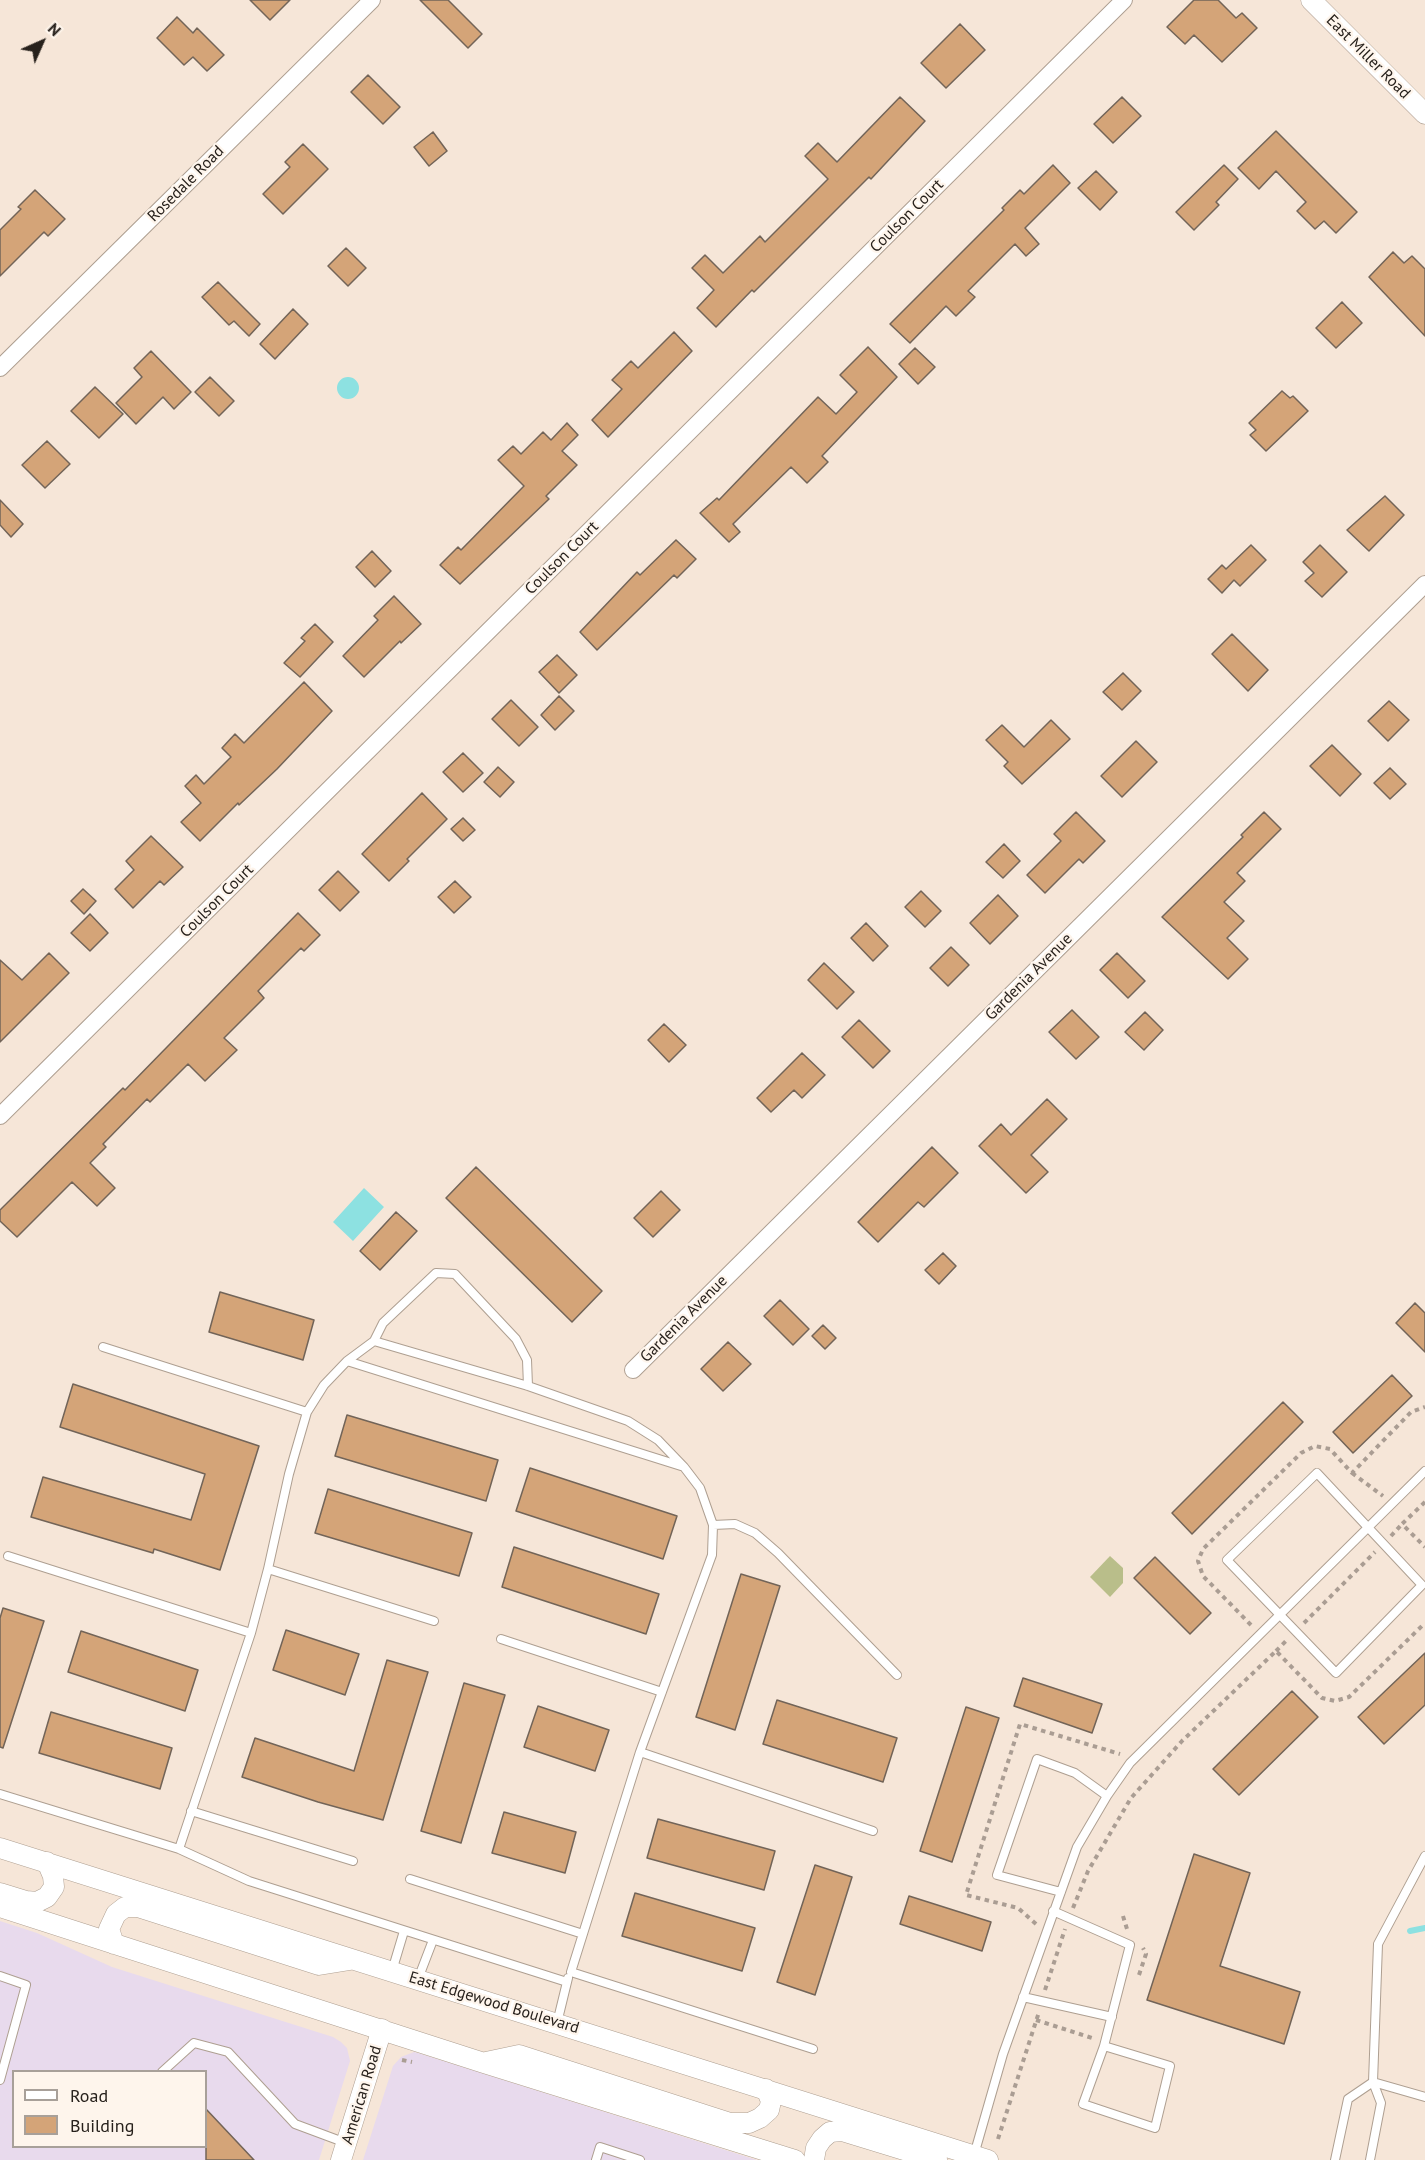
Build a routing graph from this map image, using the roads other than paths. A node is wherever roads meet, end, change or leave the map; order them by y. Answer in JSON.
{"nodes":[{"id":1,"x":372,"y":0,"type":"edge"},
{"id":2,"x":1124,"y":0,"type":"edge"},
{"id":3,"x":1311,"y":0,"type":"edge"},
{"id":4,"x":1425,"y":114,"type":"edge"},
{"id":5,"x":0,"y":368,"type":"edge"},
{"id":6,"x":1425,"y":584,"type":"edge"},
{"id":7,"x":0,"y":1116,"type":"edge"},
{"id":8,"x":374,"y":1341,"type":"junction"},
{"id":9,"x":103,"y":1347,"type":"dead end"},
{"id":10,"x":347,"y":1361,"type":"junction"},
{"id":11,"x":633,"y":1370,"type":"dead end"},
{"id":12,"x":528,"y":1386,"type":"junction"},
{"id":13,"x":307,"y":1412,"type":"junction"},
{"id":14,"x":684,"y":1467,"type":"junction"},
{"id":15,"x":1425,"y":1471,"type":"edge"},
{"id":16,"x":713,"y":1526,"type":"junction"},
{"id":17,"x":1367,"y":1528,"type":"junction"},
{"id":18,"x":8,"y":1556,"type":"dead end"},
{"id":19,"x":268,"y":1569,"type":"junction"},
{"id":20,"x":1281,"y":1615,"type":"junction"},
{"id":21,"x":434,"y":1621,"type":"dead end"},
{"id":22,"x":250,"y":1633,"type":"junction"},
{"id":23,"x":501,"y":1639,"type":"dead end"},
{"id":24,"x":897,"y":1675,"type":"dead end"},
{"id":25,"x":662,"y":1692,"type":"junction"},
{"id":26,"x":640,"y":1752,"type":"junction"},
{"id":27,"x":0,"y":1794,"type":"edge"},
{"id":28,"x":1107,"y":1796,"type":"junction"},
{"id":29,"x":191,"y":1811,"type":"junction"},
{"id":30,"x":873,"y":1831,"type":"dead end"},
{"id":31,"x":0,"y":1848,"type":"edge"},
{"id":32,"x":179,"y":1849,"type":"junction"},
{"id":33,"x":1425,"y":1856,"type":"edge"},
{"id":34,"x":353,"y":1861,"type":"dead end"},
{"id":35,"x":47,"y":1862,"type":"junction"},
{"id":36,"x":410,"y":1880,"type":"dead end"},
{"id":37,"x":1061,"y":1892,"type":"junction"},
{"id":38,"x":0,"y":1893,"type":"edge"},
{"id":39,"x":0,"y":1907,"type":"edge"},
{"id":40,"x":1053,"y":1911,"type":"junction"},
{"id":41,"x":404,"y":1931,"type":"junction"},
{"id":42,"x":584,"y":1934,"type":"junction"},
{"id":43,"x":433,"y":1940,"type":"junction"},
{"id":44,"x":114,"y":1944,"type":"junction"},
{"id":45,"x":355,"y":1959,"type":"junction"},
{"id":46,"x":392,"y":1971,"type":"junction"},
{"id":47,"x":571,"y":1972,"type":"junction"},
{"id":48,"x":0,"y":1976,"type":"edge"},
{"id":49,"x":418,"y":1980,"type":"junction"},
{"id":50,"x":567,"y":1982,"type":"junction"},
{"id":51,"x":1023,"y":1997,"type":"junction"},
{"id":52,"x":1112,"y":2017,"type":"junction"},
{"id":53,"x":557,"y":2023,"type":"junction"},
{"id":54,"x":382,"y":2030,"type":"junction"},
{"id":55,"x":1104,"y":2046,"type":"junction"},
{"id":56,"x":813,"y":2049,"type":"dead end"},
{"id":57,"x":484,"y":2063,"type":"junction"},
{"id":58,"x":164,"y":2070,"type":"edge"},
{"id":59,"x":0,"y":2080,"type":"edge"},
{"id":60,"x":1373,"y":2082,"type":"junction"},
{"id":61,"x":766,"y":2089,"type":"junction"},
{"id":62,"x":1425,"y":2097,"type":"edge"},
{"id":63,"x":344,"y":2152,"type":"edge"},
{"id":64,"x":981,"y":2158,"type":"edge"},
{"id":65,"x":596,"y":2160,"type":"edge"},
{"id":66,"x":640,"y":2160,"type":"edge"},
{"id":67,"x":795,"y":2160,"type":"edge"},
{"id":68,"x":814,"y":2160,"type":"edge"},
{"id":69,"x":937,"y":2160,"type":"edge"},
{"id":70,"x":1335,"y":2160,"type":"edge"},
{"id":71,"x":1370,"y":2160,"type":"edge"}],
"edges":[{"from":1,"to":5,"type":"street","name":"Rosedale Road"},
{"from":2,"to":7,"type":"street","name":"Coulson Court"},
{"from":3,"to":4,"type":"street","name":"East Miller Road"},
{"from":6,"to":11,"type":"street","name":"Gardenia Avenue"},
{"from":8,"to":10,"type":"lane"},
{"from":8,"to":12,"type":"lane"},
{"from":8,"to":12,"type":"lane"},
{"from":9,"to":13,"type":"lane"},
{"from":10,"to":13,"type":"lane"},
{"from":10,"to":14,"type":"lane"},
{"from":12,"to":14,"type":"lane"},
{"from":13,"to":19,"type":"lane"},
{"from":14,"to":16,"type":"lane"},
{"from":15,"to":17,"type":"lane"},
{"from":16,"to":24,"type":"lane"},
{"from":16,"to":25,"type":"lane"},
{"from":17,"to":20,"type":"lane"},
{"from":17,"to":20,"type":"lane"},
{"from":17,"to":20,"type":"lane"},
{"from":18,"to":22,"type":"lane"},
{"from":19,"to":21,"type":"lane"},
{"from":19,"to":22,"type":"lane"},
{"from":20,"to":28,"type":"lane"},
{"from":22,"to":29,"type":"lane"},
{"from":23,"to":25,"type":"lane"},
{"from":25,"to":26,"type":"lane"},
{"from":26,"to":30,"type":"lane"},
{"from":26,"to":42,"type":"lane"},
{"from":27,"to":32,"type":"lane"},
{"from":28,"to":37,"type":"lane"},
{"from":28,"to":37,"type":"lane"},
{"from":29,"to":32,"type":"lane"},
{"from":29,"to":34,"type":"lane"},
{"from":31,"to":35,"type":"street","name":"East Edgewood Boulevard"},
{"from":32,"to":41,"type":"lane"},
{"from":33,"to":60,"type":"lane"},
{"from":35,"to":38,"type":"street"},
{"from":35,"to":45,"type":"street","name":"East Edgewood Boulevard"},
{"from":36,"to":42,"type":"lane"},
{"from":37,"to":40,"type":"lane"},
{"from":39,"to":44,"type":"street"},
{"from":40,"to":51,"type":"lane"},
{"from":40,"to":52,"type":"lane"},
{"from":41,"to":43,"type":"lane"},
{"from":41,"to":46,"type":"lane"},
{"from":42,"to":47,"type":"lane"},
{"from":43,"to":49,"type":"lane"},
{"from":43,"to":50,"type":"lane"},
{"from":44,"to":45,"type":"street"},
{"from":44,"to":54,"type":"street"},
{"from":45,"to":46,"type":"street","name":"East Edgewood Boulevard"},
{"from":46,"to":49,"type":"street","name":"East Edgewood Boulevard"},
{"from":47,"to":50,"type":"lane"},
{"from":47,"to":56,"type":"lane"},
{"from":48,"to":59,"type":"lane"},
{"from":49,"to":53,"type":"street","name":"East Edgewood Boulevard"},
{"from":50,"to":53,"type":"lane"},
{"from":51,"to":52,"type":"lane"},
{"from":51,"to":64,"type":"lane"},
{"from":52,"to":55,"type":"lane"},
{"from":53,"to":61,"type":"street","name":"East Edgewood Boulevard"},
{"from":54,"to":57,"type":"street"},
{"from":54,"to":63,"type":"street","name":"American Road"},
{"from":55,"to":55,"type":"lane"},
{"from":57,"to":61,"type":"street"},
{"from":57,"to":67,"type":"street"},
{"from":58,"to":63,"type":"lane"},
{"from":60,"to":62,"type":"lane"},
{"from":60,"to":70,"type":"lane"},
{"from":60,"to":71,"type":"lane"},
{"from":61,"to":64,"type":"street","name":"East Edgewood Boulevard"},
{"from":65,"to":66,"type":"lane"},
{"from":68,"to":69,"type":"street"}]}
